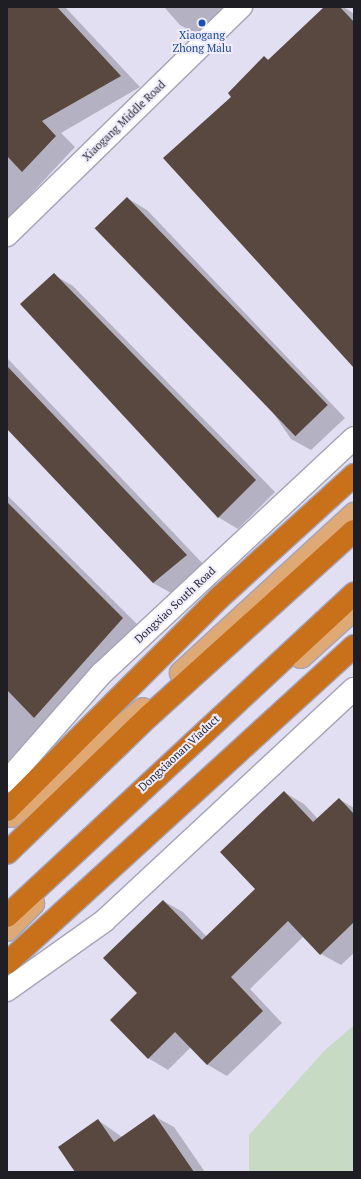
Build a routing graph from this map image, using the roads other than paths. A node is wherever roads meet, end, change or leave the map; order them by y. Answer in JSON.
{"nodes":[{"id":1,"x":240,"y":7,"type":"edge"},
{"id":2,"x":7,"y":235,"type":"edge"},
{"id":3,"x":354,"y":438,"type":"edge"},
{"id":4,"x":354,"y":475,"type":"edge"},
{"id":5,"x":354,"y":514,"type":"edge"},
{"id":6,"x":354,"y":532,"type":"edge"},
{"id":7,"x":354,"y":592,"type":"edge"},
{"id":8,"x":354,"y":609,"type":"edge"},
{"id":9,"x":354,"y":646,"type":"edge"},
{"id":10,"x":354,"y":689,"type":"edge"},
{"id":11,"x":7,"y":781,"type":"edge"},
{"id":12,"x":7,"y":810,"type":"edge"},
{"id":13,"x":7,"y":820,"type":"edge"},
{"id":14,"x":7,"y":853,"type":"edge"},
{"id":15,"x":7,"y":916,"type":"edge"},
{"id":16,"x":7,"y":930,"type":"edge"},
{"id":17,"x":7,"y":963,"type":"edge"},
{"id":18,"x":7,"y":990,"type":"edge"}],
"edges":[{"from":1,"to":2,"type":"street","name":"Xiaogang Middle Road"},
{"from":3,"to":11,"type":"street","name":"Dongxiao South Road"},
{"from":4,"to":12,"type":"highway"},
{"from":5,"to":13,"type":"main road"},
{"from":6,"to":14,"type":"highway"},
{"from":7,"to":15,"type":"highway","name":"Dongxiaonan Viaduct"},
{"from":8,"to":16,"type":"main road"},
{"from":9,"to":17,"type":"highway"},
{"from":10,"to":18,"type":"street"}]}
